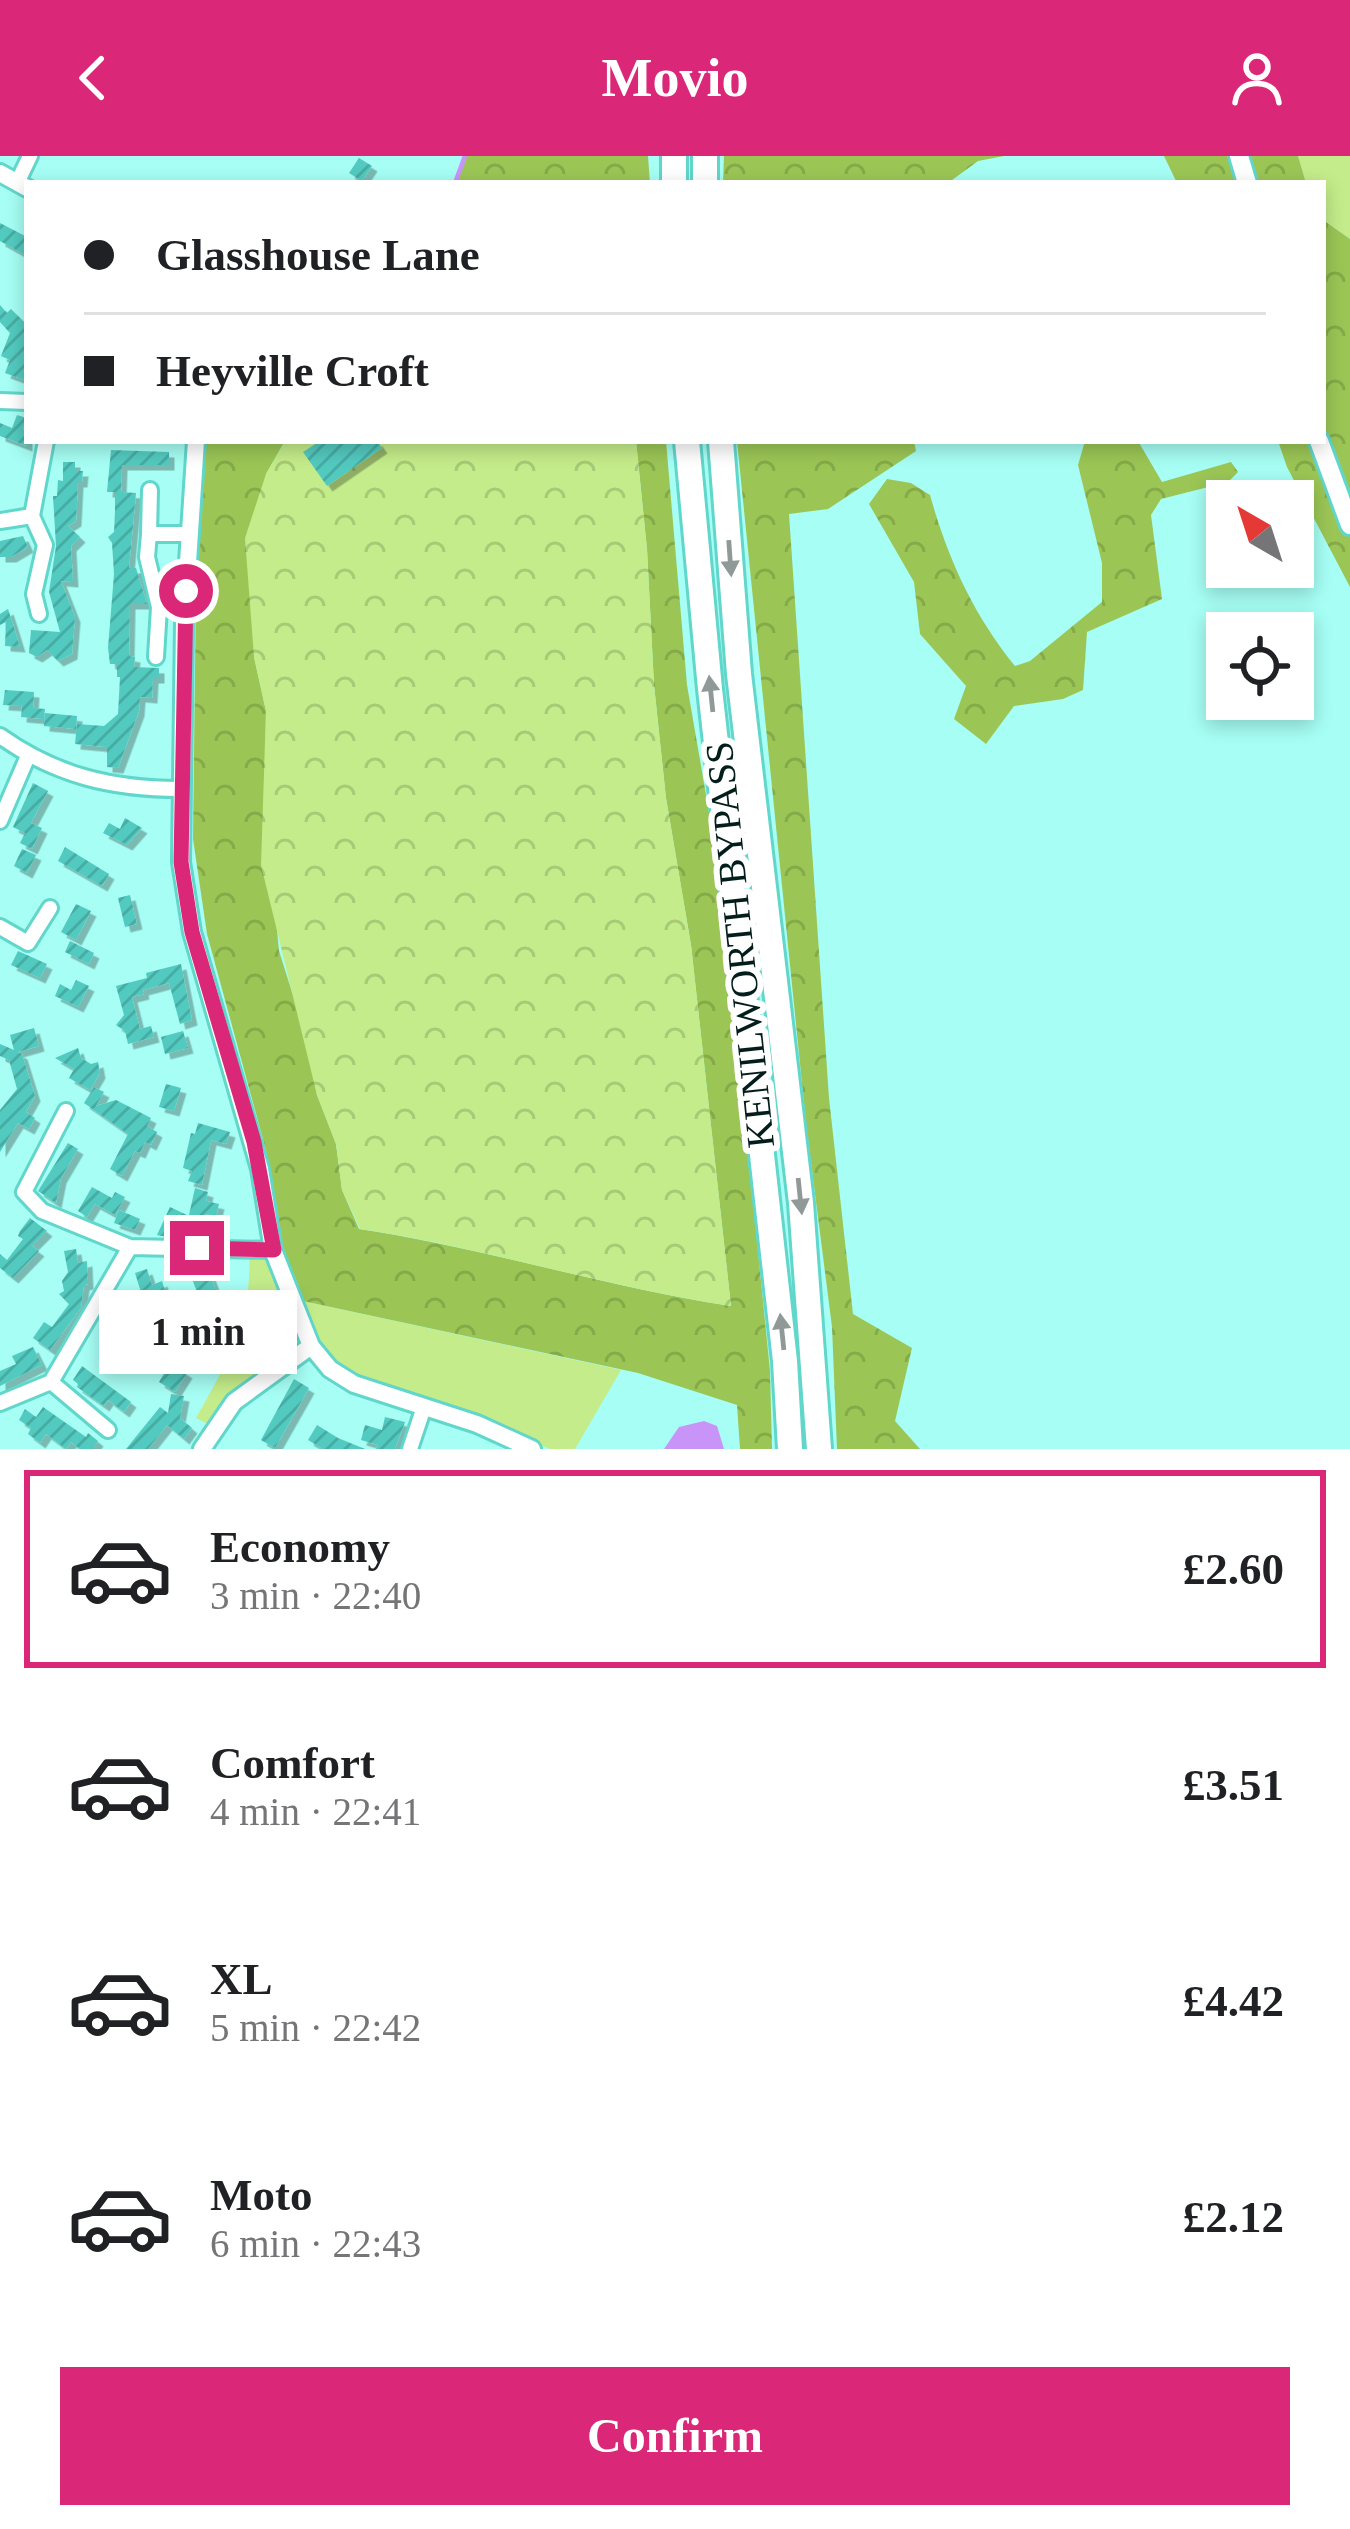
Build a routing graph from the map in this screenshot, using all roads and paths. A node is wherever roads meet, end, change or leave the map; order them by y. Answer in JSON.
{"nodes":[{"id":1,"x":30,"y":156,"type":"edge"},
{"id":2,"x":15,"y":181,"type":"edge"},
{"id":3,"x":45,"y":444,"type":"edge"},
{"id":4,"x":196,"y":444,"type":"edge"},
{"id":5,"x":687,"y":444,"type":"edge"},
{"id":6,"x":721,"y":444,"type":"edge"},
{"id":7,"x":1320,"y":444,"type":"edge"},
{"id":8,"x":151,"y":490,"type":"dead end"},
{"id":9,"x":32,"y":516,"type":"junction"},
{"id":10,"x":0,"y":521,"type":"edge"},
{"id":11,"x":1350,"y":525,"type":"edge"},
{"id":12,"x":149,"y":534,"type":"junction"},
{"id":13,"x":188,"y":534,"type":"junction"},
{"id":14,"x":40,"y":614,"type":"dead end"},
{"id":15,"x":156,"y":657,"type":"dead end"},
{"id":16,"x":0,"y":736,"type":"edge"},
{"id":17,"x":28,"y":756,"type":"junction"},
{"id":18,"x":180,"y":789,"type":"junction"},
{"id":19,"x":0,"y":820,"type":"edge"},
{"id":20,"x":50,"y":908,"type":"dead end"},
{"id":21,"x":0,"y":927,"type":"edge"},
{"id":22,"x":66,"y":1111,"type":"dead end"},
{"id":23,"x":130,"y":1246,"type":"junction"},
{"id":24,"x":274,"y":1250,"type":"junction"},
{"id":25,"x":311,"y":1346,"type":"junction"},
{"id":26,"x":51,"y":1382,"type":"junction"},
{"id":27,"x":0,"y":1403,"type":"edge"},
{"id":28,"x":424,"y":1406,"type":"junction"},
{"id":29,"x":108,"y":1430,"type":"dead end"},
{"id":30,"x":202,"y":1449,"type":"edge"},
{"id":31,"x":410,"y":1449,"type":"edge"},
{"id":32,"x":532,"y":1449,"type":"edge"},
{"id":33,"x":790,"y":1449,"type":"edge"},
{"id":34,"x":819,"y":1449,"type":"edge"}],
"edges":[{"from":1,"to":2,"type":"street"},
{"from":3,"to":9,"type":"street"},
{"from":4,"to":13,"type":"street"},
{"from":33,"to":5,"type":"highway","name":"KENILWORTH BYPASS","one_way":true},
{"from":6,"to":34,"type":"highway","name":"KENILWORTH BYPASS","one_way":true},
{"from":7,"to":11,"type":"main road"},
{"from":8,"to":12,"type":"street"},
{"from":9,"to":10,"type":"street"},
{"from":9,"to":14,"type":"street"},
{"from":12,"to":13,"type":"street"},
{"from":12,"to":15,"type":"street"},
{"from":13,"to":18,"type":"street"},
{"from":16,"to":17,"type":"street"},
{"from":17,"to":18,"type":"street"},
{"from":17,"to":19,"type":"street"},
{"from":18,"to":24,"type":"street"},
{"from":20,"to":21,"type":"street"},
{"from":22,"to":23,"type":"street"},
{"from":23,"to":24,"type":"street"},
{"from":23,"to":26,"type":"street"},
{"from":24,"to":25,"type":"street"},
{"from":25,"to":28,"type":"street"},
{"from":25,"to":30,"type":"street"},
{"from":26,"to":27,"type":"street"},
{"from":26,"to":29,"type":"street"},
{"from":28,"to":31,"type":"street"},
{"from":28,"to":32,"type":"street"}]}
